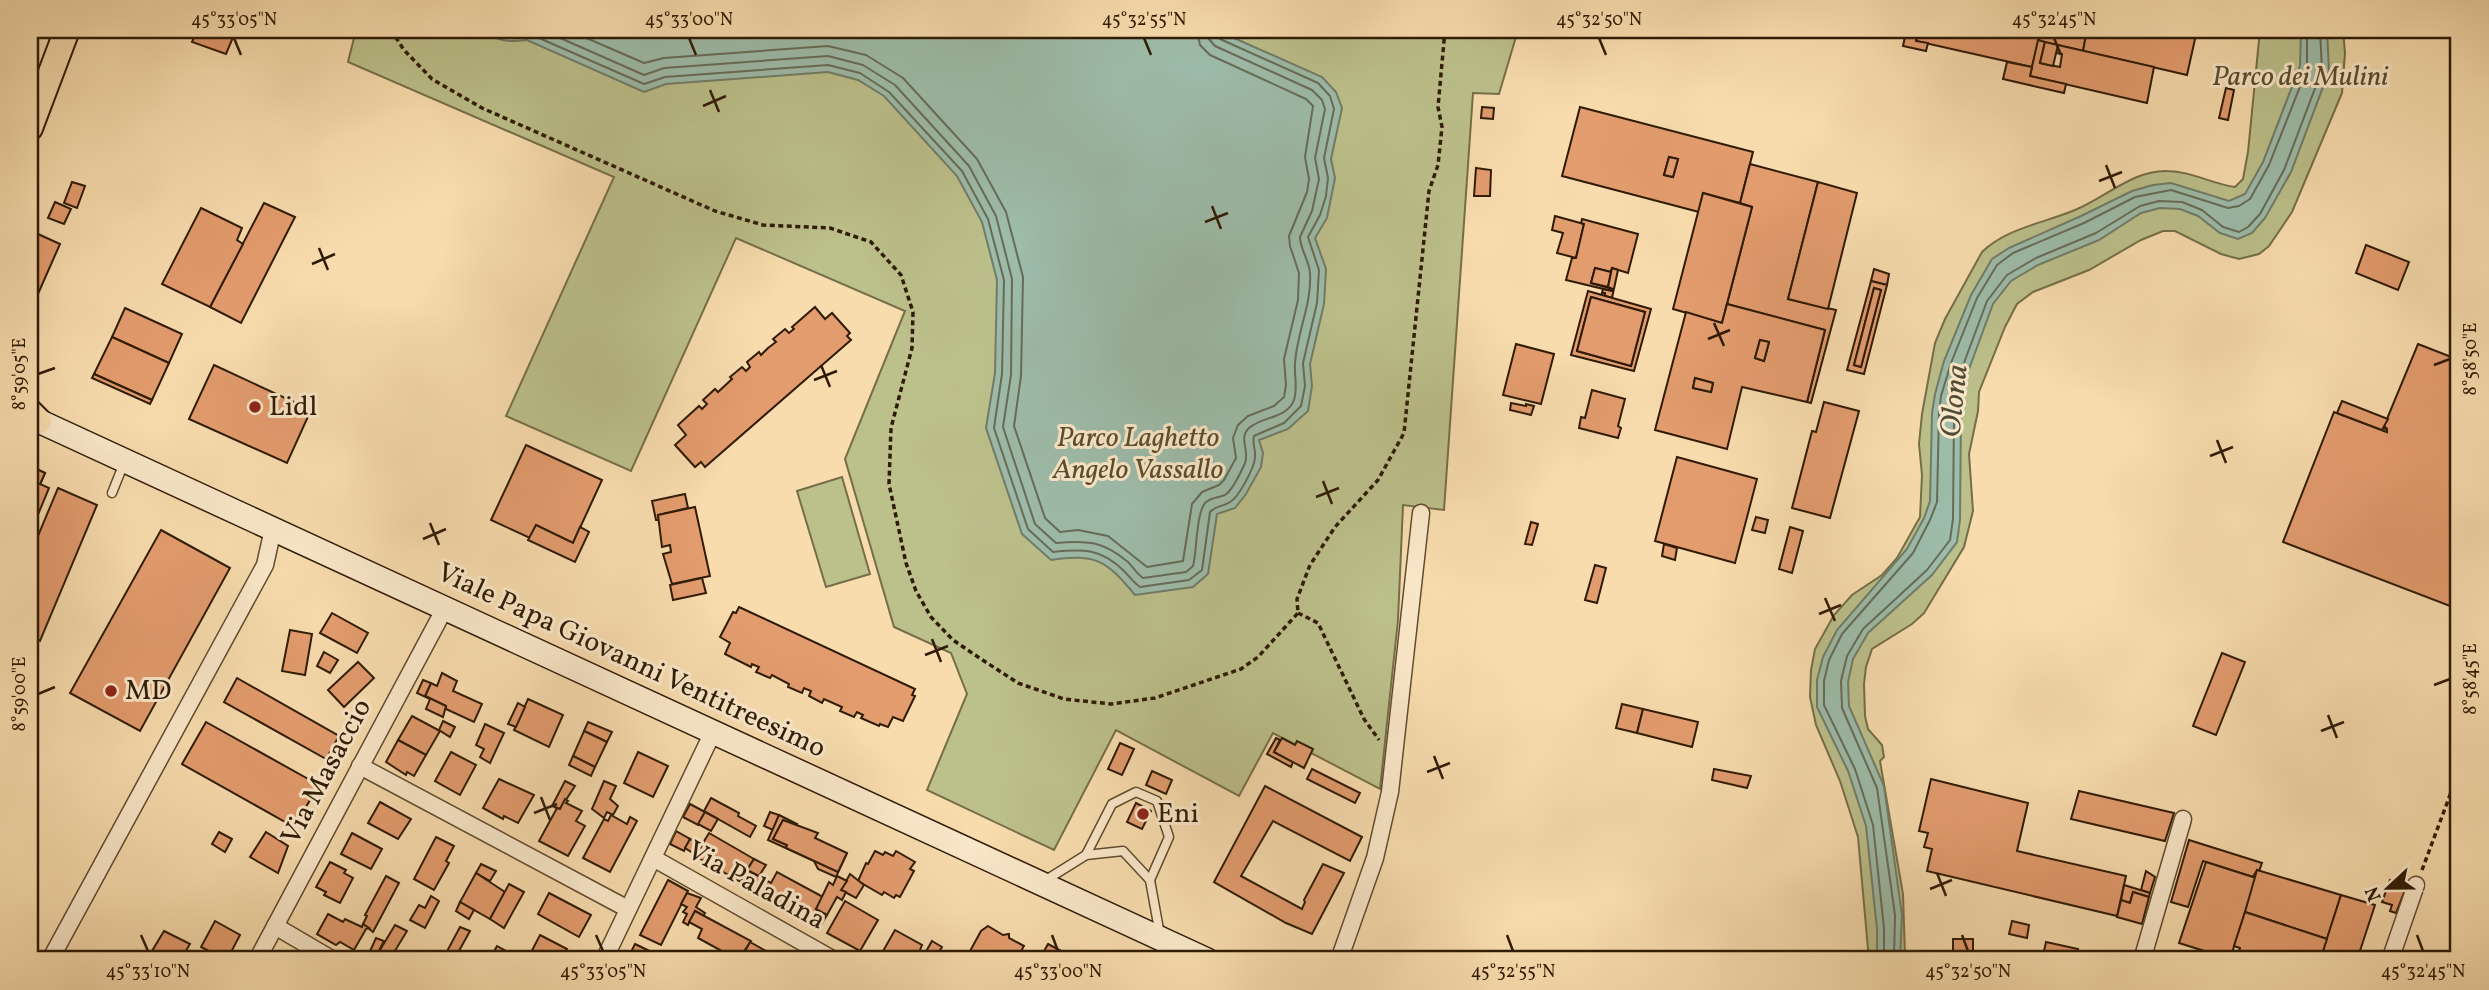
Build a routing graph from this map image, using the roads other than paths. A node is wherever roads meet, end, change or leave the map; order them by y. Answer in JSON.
{"nodes":[{"id":1,"x":65,"y":34,"type":"edge"},
{"id":2,"x":30,"y":112,"type":"edge"},
{"id":3,"x":30,"y":128,"type":"edge"},
{"id":4,"x":33,"y":417,"type":"edge"},
{"id":5,"x":125,"y":461,"type":"junction"},
{"id":6,"x":112,"y":493,"type":"dead end"},
{"id":7,"x":1421,"y":513,"type":"dead end"},
{"id":8,"x":282,"y":534,"type":"junction"},
{"id":9,"x":445,"y":608,"type":"junction"},
{"id":10,"x":713,"y":732,"type":"junction"},
{"id":11,"x":360,"y":766,"type":"junction"},
{"id":12,"x":2183,"y":820,"type":"dead end"},
{"id":13,"x":1086,"y":856,"type":"junction"},
{"id":14,"x":653,"y":858,"type":"junction"},
{"id":15,"x":1150,"y":880,"type":"junction"},
{"id":16,"x":1041,"y":884,"type":"junction"},
{"id":17,"x":2416,"y":885,"type":"road end"},
{"id":18,"x":628,"y":909,"type":"junction"},
{"id":19,"x":275,"y":926,"type":"junction"},
{"id":20,"x":1161,"y":939,"type":"junction"},
{"id":21,"x":50,"y":960,"type":"edge"},
{"id":22,"x":257,"y":960,"type":"edge"},
{"id":23,"x":333,"y":960,"type":"edge"},
{"id":24,"x":604,"y":960,"type":"edge"},
{"id":25,"x":834,"y":960,"type":"edge"},
{"id":26,"x":1207,"y":960,"type":"edge"},
{"id":27,"x":1339,"y":960,"type":"edge"},
{"id":28,"x":2142,"y":960,"type":"edge"},
{"id":29,"x":2390,"y":960,"type":"edge"}],
"edges":[{"from":1,"to":2,"type":"street"},
{"from":1,"to":3,"type":"main road"},
{"from":4,"to":5,"type":"street","name":"Viale Papa Giovanni Ventitreesimo"},
{"from":5,"to":6,"type":"lane"},
{"from":5,"to":8,"type":"street","name":"Viale Papa Giovanni Ventitreesimo"},
{"from":7,"to":27,"type":"street"},
{"from":8,"to":9,"type":"street","name":"Viale Papa Giovanni Ventitreesimo"},
{"from":8,"to":21,"type":"street"},
{"from":9,"to":10,"type":"street","name":"Viale Papa Giovanni Ventitreesimo"},
{"from":9,"to":11,"type":"street","name":"Via Masaccio"},
{"from":10,"to":14,"type":"street"},
{"from":10,"to":16,"type":"street","name":"Viale Papa Giovanni Ventitreesimo"},
{"from":11,"to":18,"type":"street"},
{"from":11,"to":19,"type":"street","name":"Via Masaccio"},
{"from":12,"to":28,"type":"street"},
{"from":13,"to":15,"type":"lane"},
{"from":13,"to":15,"type":"lane"},
{"from":13,"to":16,"type":"lane"},
{"from":14,"to":18,"type":"street"},
{"from":14,"to":25,"type":"street","name":"Via Paladina"},
{"from":15,"to":20,"type":"lane"},
{"from":16,"to":20,"type":"street","name":"Viale Papa Giovanni Ventitreesimo"},
{"from":17,"to":29,"type":"street"},
{"from":18,"to":24,"type":"street"},
{"from":19,"to":22,"type":"street","name":"Via Masaccio"},
{"from":19,"to":23,"type":"street"},
{"from":20,"to":26,"type":"street","name":"Viale Papa Giovanni Ventitreesimo"}]}
